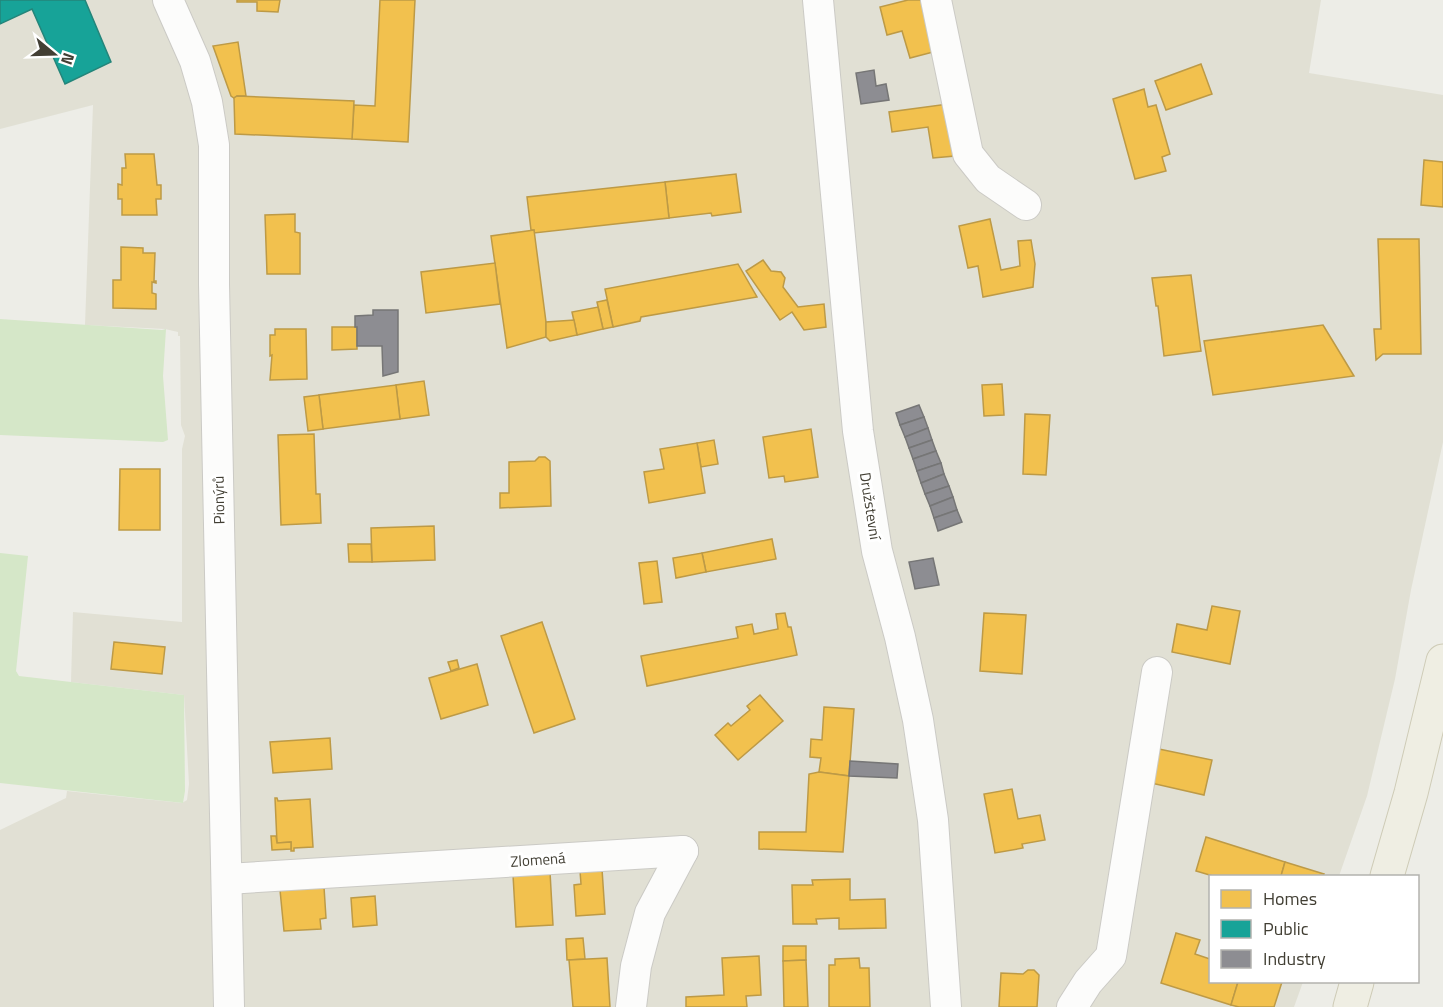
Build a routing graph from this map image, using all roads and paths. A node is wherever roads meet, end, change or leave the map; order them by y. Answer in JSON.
{"nodes":[{"id":1,"x":168,"y":0,"type":"edge"},
{"id":2,"x":819,"y":0,"type":"edge"},
{"id":3,"x":936,"y":0,"type":"edge"},
{"id":4,"x":1026,"y":205,"type":"dead end"},
{"id":5,"x":1443,"y":661,"type":"edge"},
{"id":6,"x":1157,"y":672,"type":"dead end"},
{"id":7,"x":1387,"y":875,"type":"edge"},
{"id":8,"x":227,"y":879,"type":"junction"},
{"id":9,"x":1356,"y":983,"type":"edge"},
{"id":10,"x":229,"y":1007,"type":"edge"},
{"id":11,"x":631,"y":1007,"type":"edge"},
{"id":12,"x":946,"y":1007,"type":"edge"},
{"id":13,"x":1072,"y":1007,"type":"edge"},
{"id":14,"x":1350,"y":1007,"type":"edge"}],
"edges":[{"from":1,"to":8,"type":"street","name":"Pionýrů"},
{"from":2,"to":12,"type":"street","name":"Družstevní"},
{"from":3,"to":4,"type":"street"},
{"from":5,"to":7,"type":"main road"},
{"from":6,"to":13,"type":"street"},
{"from":8,"to":10,"type":"street","name":"Pionýrů"},
{"from":8,"to":11,"type":"street","name":"Zlomená"},
{"from":9,"to":14,"type":"main road"}]}
